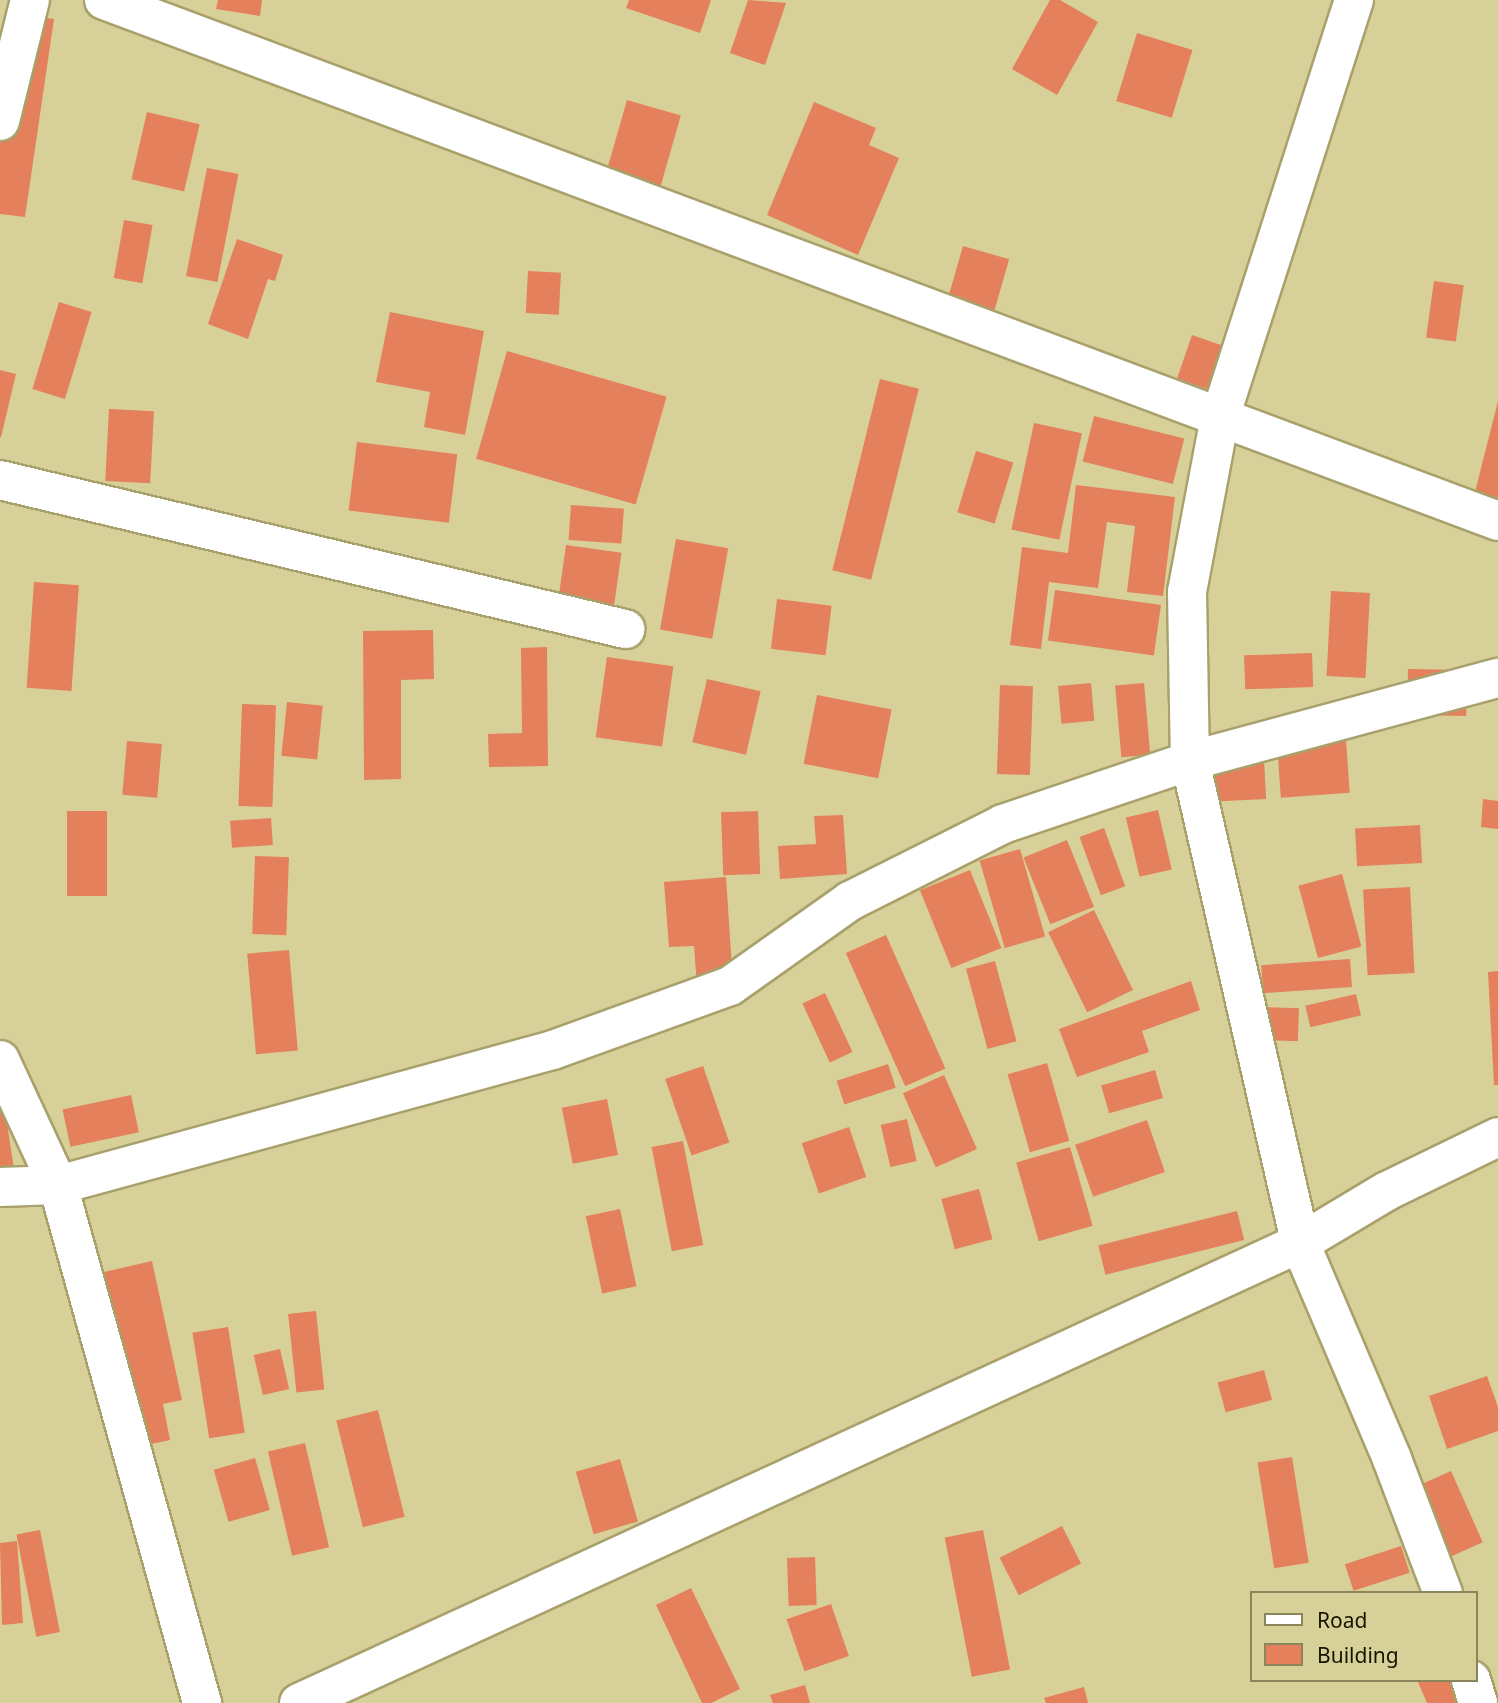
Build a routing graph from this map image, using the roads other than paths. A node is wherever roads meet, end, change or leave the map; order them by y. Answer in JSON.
{"nodes":[{"id":1,"x":30,"y":0,"type":"edge"},
{"id":2,"x":104,"y":0,"type":"edge"},
{"id":3,"x":1354,"y":0,"type":"edge"},
{"id":4,"x":0,"y":121,"type":"edge"},
{"id":5,"x":1220,"y":417,"type":"junction"},
{"id":6,"x":0,"y":480,"type":"edge"},
{"id":7,"x":1498,"y":521,"type":"edge"},
{"id":8,"x":625,"y":629,"type":"dead end"},
{"id":9,"x":1498,"y":678,"type":"edge"},
{"id":10,"x":1190,"y":761,"type":"junction"},
{"id":11,"x":0,"y":1060,"type":"edge"},
{"id":12,"x":1498,"y":1137,"type":"edge"},
{"id":13,"x":58,"y":1185,"type":"junction"},
{"id":14,"x":0,"y":1187,"type":"edge"},
{"id":15,"x":1300,"y":1243,"type":"junction"},
{"id":16,"x":1442,"y":1591,"type":"edge"},
{"id":17,"x":1472,"y":1682,"type":"edge"},
{"id":18,"x":202,"y":1703,"type":"edge"},
{"id":19,"x":299,"y":1703,"type":"edge"},
{"id":20,"x":1478,"y":1703,"type":"edge"}],
"edges":[{"from":1,"to":4,"type":"street"},
{"from":2,"to":5,"type":"street"},
{"from":3,"to":5,"type":"street"},
{"from":5,"to":7,"type":"street"},
{"from":5,"to":10,"type":"street"},
{"from":6,"to":8,"type":"street"},
{"from":9,"to":10,"type":"street"},
{"from":10,"to":13,"type":"street"},
{"from":10,"to":15,"type":"street"},
{"from":11,"to":13,"type":"street"},
{"from":12,"to":15,"type":"street"},
{"from":13,"to":14,"type":"street"},
{"from":13,"to":18,"type":"street"},
{"from":15,"to":16,"type":"street"},
{"from":15,"to":19,"type":"street"},
{"from":17,"to":20,"type":"street"}]}
